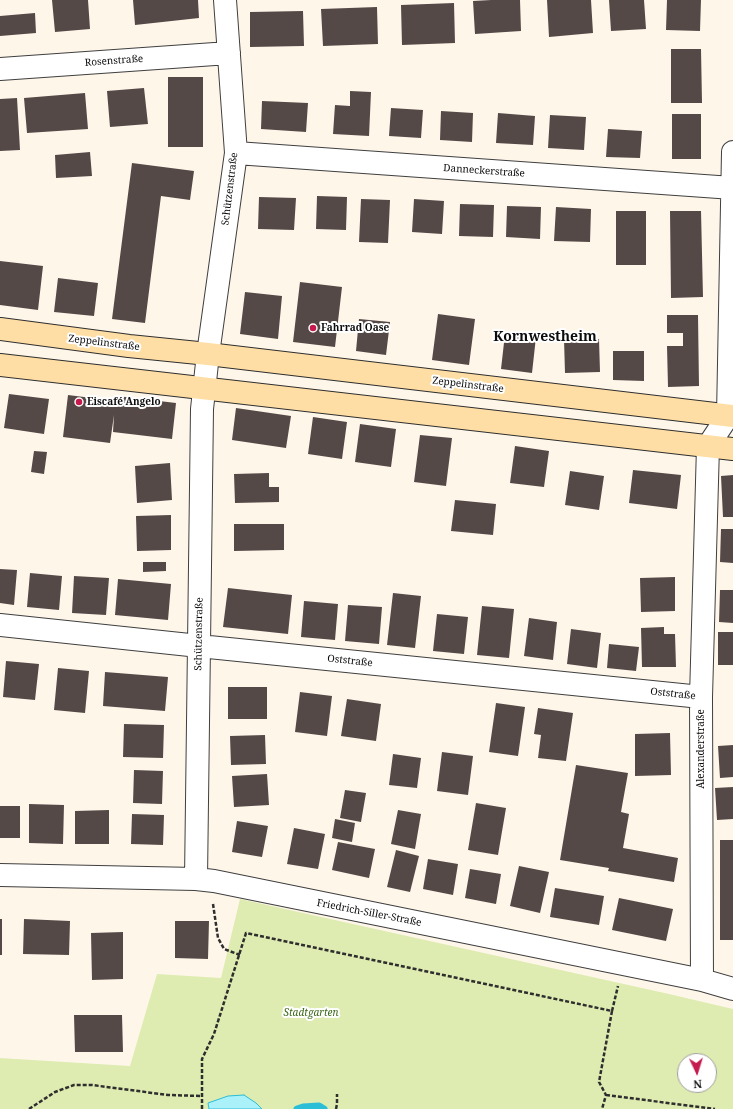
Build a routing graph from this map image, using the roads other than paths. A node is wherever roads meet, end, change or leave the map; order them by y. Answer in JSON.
{"nodes":[{"id":1,"x":225,"y":0,"type":"edge"},
{"id":2,"x":229,"y":53,"type":"junction"},
{"id":3,"x":0,"y":70,"type":"edge"},
{"id":4,"x":733,"y":152,"type":"edge"},
{"id":5,"x":236,"y":153,"type":"junction"},
{"id":6,"x":733,"y":188,"type":"edge"},
{"id":7,"x":0,"y":329,"type":"edge"},
{"id":8,"x":208,"y":354,"type":"junction"},
{"id":9,"x":0,"y":366,"type":"edge"},
{"id":10,"x":204,"y":389,"type":"junction"},
{"id":11,"x":730,"y":416,"type":"edge"},
{"id":12,"x":708,"y":446,"type":"junction"},
{"id":13,"x":733,"y":449,"type":"edge"},
{"id":14,"x":0,"y":625,"type":"edge"},
{"id":15,"x":199,"y":646,"type":"junction"},
{"id":16,"x":701,"y":697,"type":"junction"},
{"id":17,"x":0,"y":875,"type":"edge"},
{"id":18,"x":205,"y":880,"type":"junction"},
{"id":19,"x":702,"y":980,"type":"junction"},
{"id":20,"x":733,"y":989,"type":"edge"}],
"edges":[{"from":1,"to":2,"type":"street","name":"Schützenstraße"},
{"from":2,"to":3,"type":"street","name":"Rosenstraße"},
{"from":2,"to":5,"type":"street","name":"Schützenstraße"},
{"from":4,"to":6,"type":"street"},
{"from":5,"to":6,"type":"street","name":"Danneckerstraße"},
{"from":5,"to":8,"type":"street","name":"Schützenstraße"},
{"from":6,"to":11,"type":"street"},
{"from":7,"to":8,"type":"street","name":"Zeppelinstraße"},
{"from":8,"to":10,"type":"street"},
{"from":8,"to":11,"type":"street","name":"Zeppelinstraße"},
{"from":9,"to":10,"type":"street"},
{"from":10,"to":12,"type":"street"},
{"from":10,"to":15,"type":"street","name":"Schützenstraße"},
{"from":11,"to":12,"type":"street"},
{"from":12,"to":13,"type":"street"},
{"from":12,"to":16,"type":"street","name":"Alexanderstraße"},
{"from":14,"to":15,"type":"street","name":"Oststraße"},
{"from":15,"to":16,"type":"street","name":"Oststraße"},
{"from":15,"to":18,"type":"street","name":"Schützenstraße"},
{"from":16,"to":19,"type":"street","name":"Alexanderstraße"},
{"from":17,"to":18,"type":"street","name":"Friedrich-Siller-Straße"},
{"from":18,"to":19,"type":"street","name":"Friedrich-Siller-Straße"},
{"from":19,"to":20,"type":"street","name":"Friedrich-Siller-Straße"}]}
